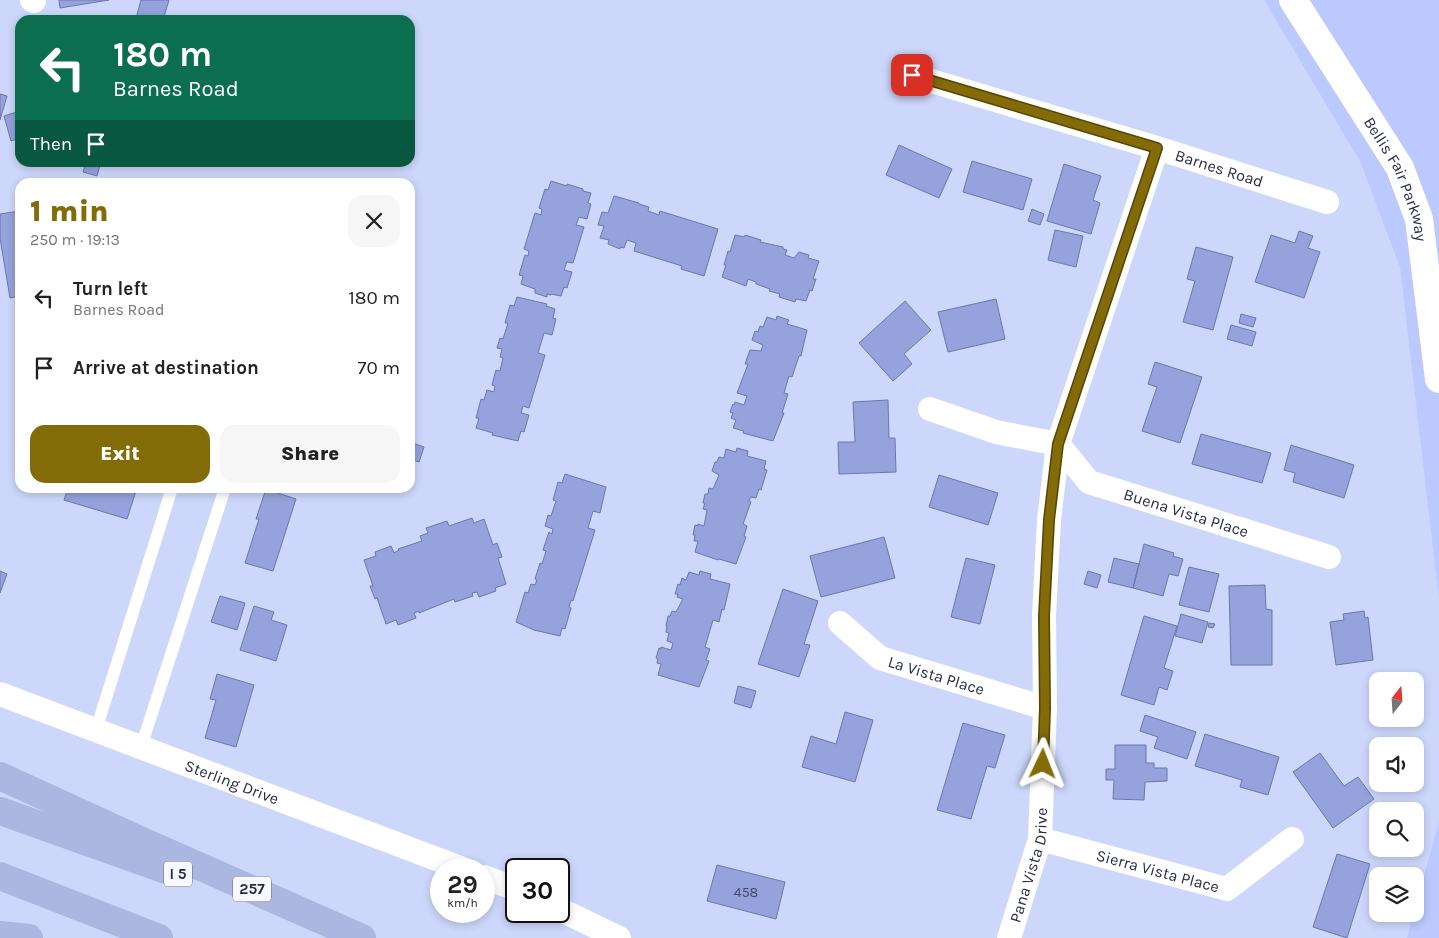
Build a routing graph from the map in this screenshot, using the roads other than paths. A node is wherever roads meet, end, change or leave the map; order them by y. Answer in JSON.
{"nodes":[{"id":1,"x":1293,"y":0,"type":"edge"},
{"id":2,"x":912,"y":75,"type":"dead end"},
{"id":3,"x":1157,"y":148,"type":"junction"},
{"id":4,"x":1326,"y":202,"type":"dead end"},
{"id":5,"x":1439,"y":379,"type":"edge"},
{"id":6,"x":930,"y":409,"type":"dead end"},
{"id":7,"x":1058,"y":444,"type":"junction"},
{"id":8,"x":170,"y":493,"type":"edge"},
{"id":9,"x":223,"y":493,"type":"edge"},
{"id":10,"x":1329,"y":557,"type":"dead end"},
{"id":11,"x":840,"y":623,"type":"dead end"},
{"id":12,"x":0,"y":694,"type":"edge"},
{"id":13,"x":1045,"y":708,"type":"junction"},
{"id":14,"x":96,"y":730,"type":"junction"},
{"id":15,"x":141,"y":747,"type":"junction"},
{"id":16,"x":0,"y":776,"type":"edge"},
{"id":17,"x":0,"y":810,"type":"edge"},
{"id":18,"x":1040,"y":839,"type":"junction"},
{"id":19,"x":1292,"y":839,"type":"dead end"},
{"id":20,"x":434,"y":858,"type":"edge"},
{"id":21,"x":0,"y":876,"type":"edge"},
{"id":22,"x":570,"y":914,"type":"edge"},
{"id":23,"x":0,"y":934,"type":"edge"},
{"id":24,"x":29,"y":938,"type":"edge"},
{"id":25,"x":159,"y":938,"type":"edge"},
{"id":26,"x":357,"y":938,"type":"edge"},
{"id":27,"x":362,"y":938,"type":"edge"},
{"id":28,"x":619,"y":938,"type":"edge"},
{"id":29,"x":1009,"y":938,"type":"edge"}],
"edges":[{"from":1,"to":5,"type":"street","name":"Bellis Fair Parkway"},
{"from":2,"to":3,"type":"street","name":"Barnes Road"},
{"from":3,"to":4,"type":"street","name":"Barnes Road"},
{"from":3,"to":7,"type":"street","name":"Pana Vista Drive"},
{"from":6,"to":7,"type":"street"},
{"from":7,"to":10,"type":"street","name":"Buena Vista Place"},
{"from":7,"to":13,"type":"street","name":"Pana Vista Drive"},
{"from":8,"to":14,"type":"lane"},
{"from":9,"to":15,"type":"lane"},
{"from":11,"to":13,"type":"street","name":"La Vista Place"},
{"from":12,"to":14,"type":"street","name":"Sterling Drive"},
{"from":13,"to":18,"type":"street","name":"Pana Vista Drive"},
{"from":14,"to":15,"type":"street","name":"Sterling Drive"},
{"from":15,"to":20,"type":"street","name":"Sterling Drive"},
{"from":16,"to":27,"type":"highway","number":"257"},
{"from":17,"to":26,"type":"highway","number":"I 5"},
{"from":18,"to":19,"type":"street","name":"Sierra Vista Place"},
{"from":18,"to":29,"type":"street","name":"Pana Vista Drive"},
{"from":21,"to":25,"type":"highway"},
{"from":22,"to":28,"type":"street"},
{"from":23,"to":24,"type":"highway"}]}
